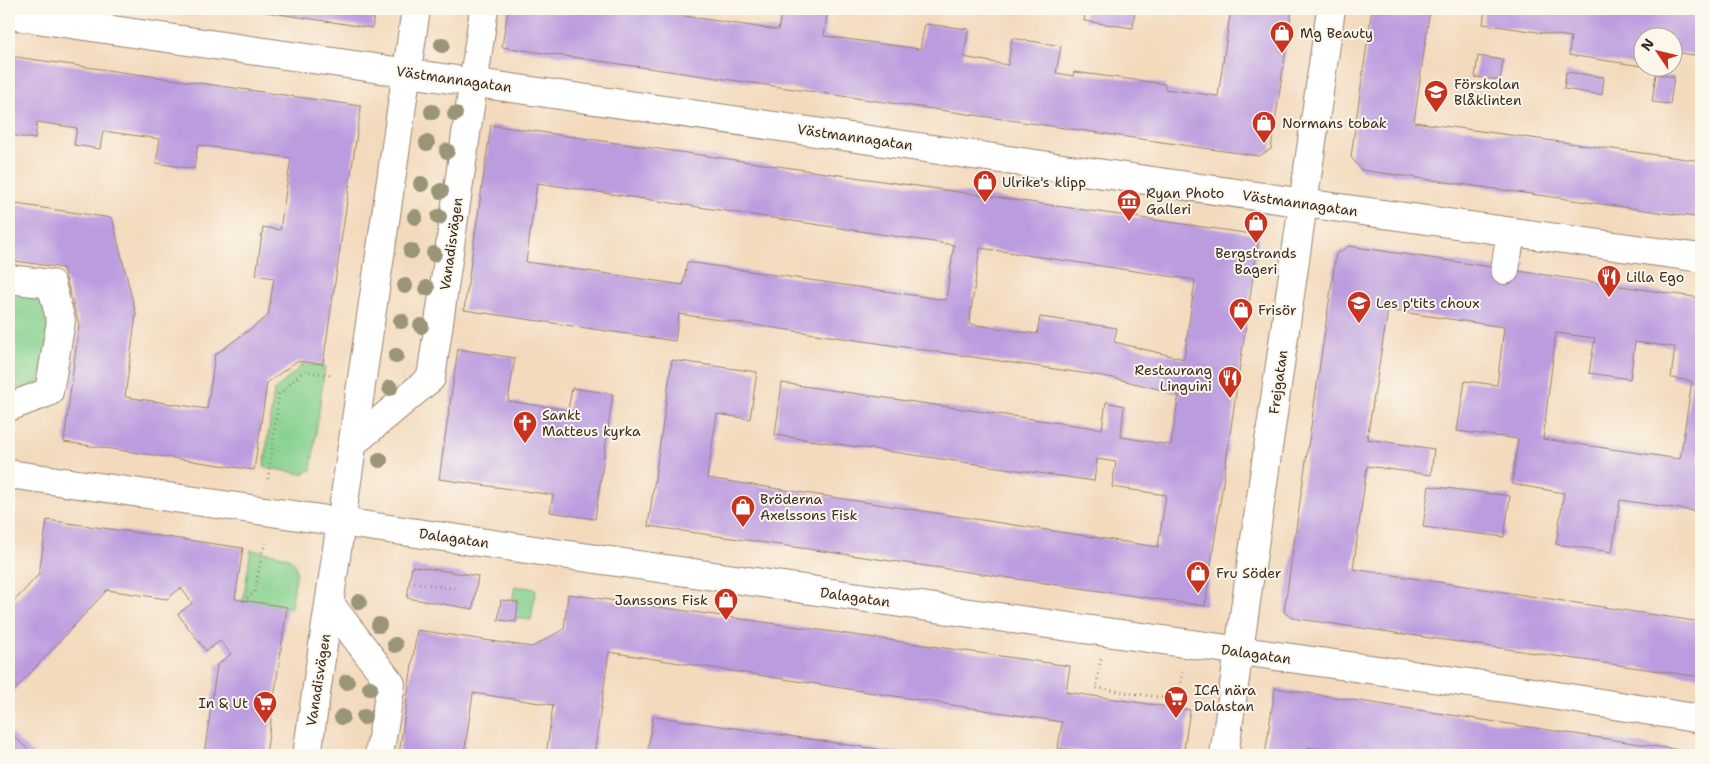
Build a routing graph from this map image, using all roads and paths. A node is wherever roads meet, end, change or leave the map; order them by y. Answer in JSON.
{"nodes":[{"id":1,"x":416,"y":9,"type":"edge"},
{"id":2,"x":484,"y":9,"type":"edge"},
{"id":3,"x":1332,"y":9,"type":"edge"},
{"id":4,"x":9,"y":15,"type":"edge"},
{"id":5,"x":407,"y":73,"type":"junction"},
{"id":6,"x":473,"y":81,"type":"junction"},
{"id":7,"x":1304,"y":204,"type":"junction"},
{"id":8,"x":1511,"y":232,"type":"junction"},
{"id":9,"x":1701,"y":258,"type":"edge"},
{"id":10,"x":1505,"y":270,"type":"dead end"},
{"id":11,"x":9,"y":279,"type":"edge"},
{"id":12,"x":330,"y":375,"type":"dead end"},
{"id":13,"x":9,"y":407,"type":"edge"},
{"id":14,"x":353,"y":443,"type":"junction"},
{"id":15,"x":9,"y":474,"type":"edge"},
{"id":16,"x":268,"y":479,"type":"dead end"},
{"id":17,"x":341,"y":521,"type":"junction"},
{"id":18,"x":266,"y":542,"type":"dead end"},
{"id":19,"x":409,"y":582,"type":"dead end"},
{"id":20,"x":457,"y":589,"type":"dead end"},
{"id":21,"x":244,"y":601,"type":"dead end"},
{"id":22,"x":330,"y":604,"type":"junction"},
{"id":23,"x":1239,"y":651,"type":"junction"},
{"id":24,"x":1101,"y":658,"type":"dead end"},
{"id":25,"x":1183,"y":670,"type":"dead end"},
{"id":26,"x":1701,"y":718,"type":"edge"},
{"id":27,"x":307,"y":755,"type":"edge"},
{"id":28,"x":379,"y":755,"type":"edge"},
{"id":29,"x":1224,"y":755,"type":"edge"}],
"edges":[{"from":1,"to":5,"type":"street","name":"Vanadisvägen"},
{"from":2,"to":6,"type":"street","name":"Vanadisvägen"},
{"from":3,"to":7,"type":"street","name":"Frejgatan"},
{"from":4,"to":5,"type":"street","name":"Västmannagatan"},
{"from":5,"to":6,"type":"street","name":"Västmannagatan"},
{"from":5,"to":14,"type":"street","name":"Vanadisvägen"},
{"from":6,"to":7,"type":"street","name":"Västmannagatan"},
{"from":6,"to":14,"type":"street","name":"Vanadisvägen"},
{"from":7,"to":8,"type":"street","name":"Västmannagatan"},
{"from":7,"to":23,"type":"street","name":"Frejgatan"},
{"from":8,"to":9,"type":"street","name":"Västmannagatan"},
{"from":8,"to":10,"type":"street"},
{"from":11,"to":13,"type":"street"},
{"from":12,"to":16,"type":"path"},
{"from":14,"to":17,"type":"street","name":"Vanadisvägen"},
{"from":15,"to":17,"type":"street","name":"Dalagatan"},
{"from":17,"to":22,"type":"street","name":"Vanadisvägen"},
{"from":17,"to":23,"type":"street","name":"Dalagatan"},
{"from":18,"to":21,"type":"path"},
{"from":19,"to":20,"type":"path"},
{"from":22,"to":27,"type":"street","name":"Vanadisvägen"},
{"from":22,"to":28,"type":"street","name":"Vanadisvägen"},
{"from":23,"to":26,"type":"street","name":"Dalagatan"},
{"from":23,"to":29,"type":"street","name":"Frejgatan"},
{"from":24,"to":25,"type":"path"}]}
